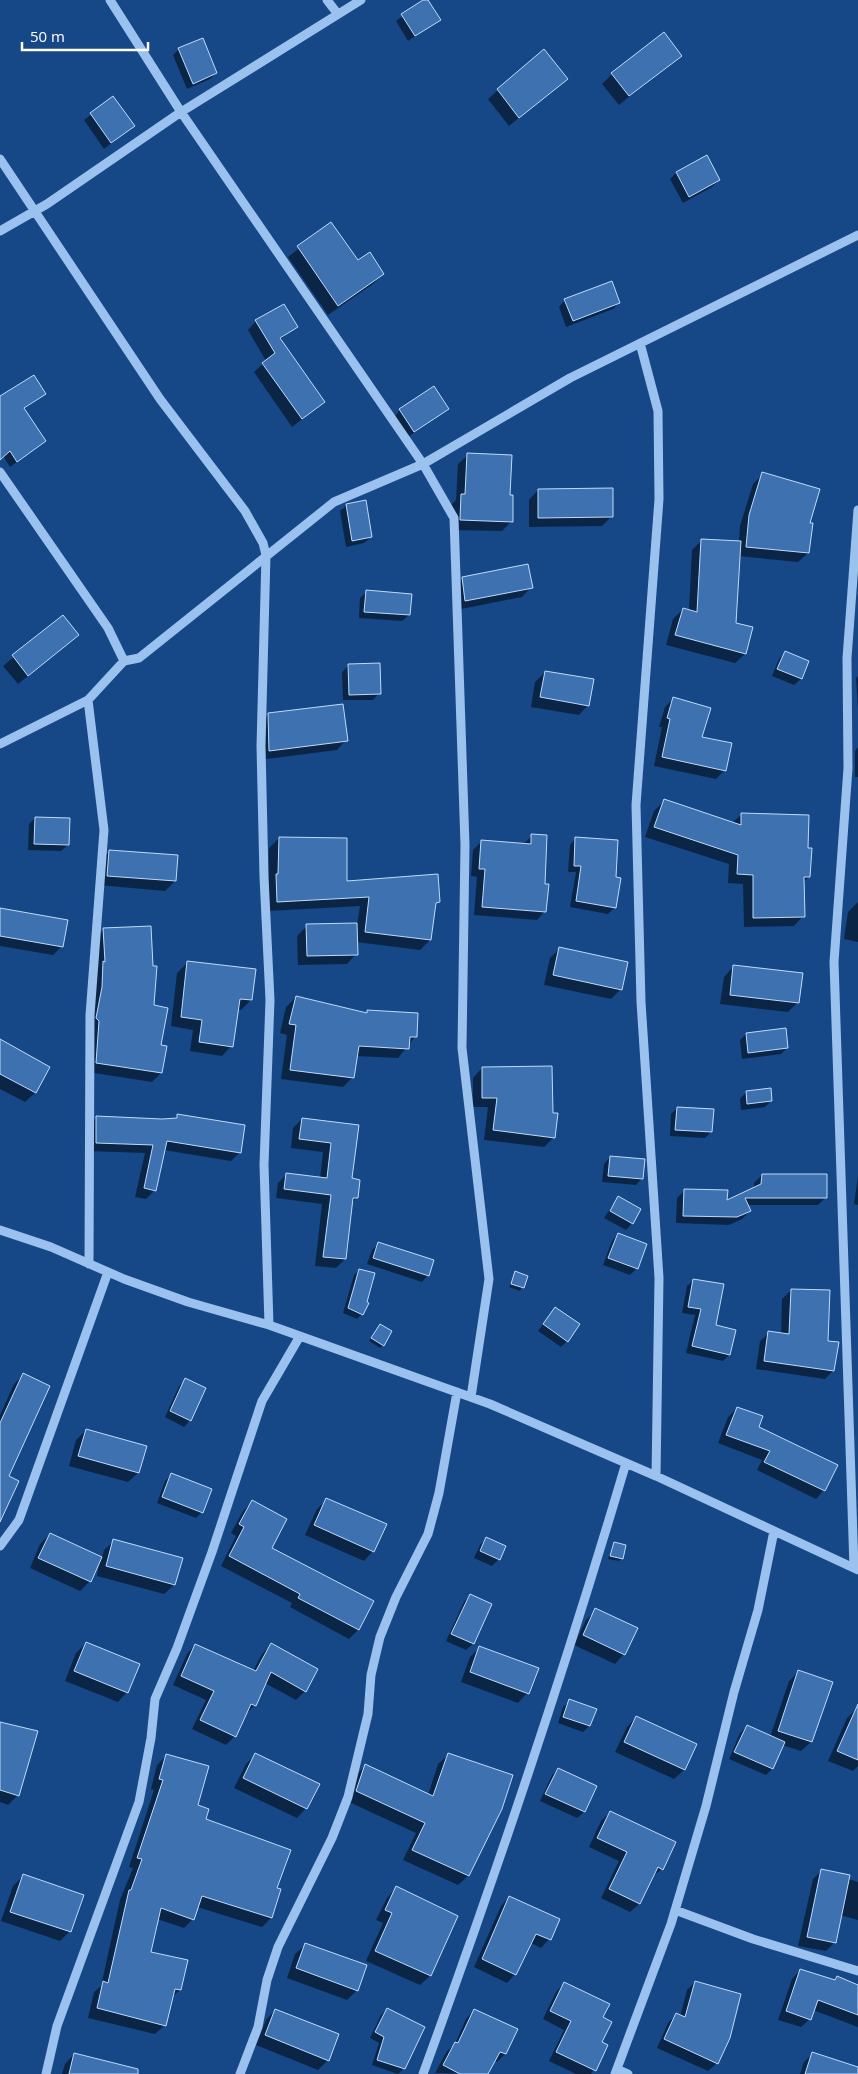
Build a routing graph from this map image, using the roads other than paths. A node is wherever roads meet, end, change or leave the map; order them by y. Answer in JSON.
{"nodes":[{"id":1,"x":110,"y":0,"type":"edge"},
{"id":2,"x":327,"y":0,"type":"edge"},
{"id":3,"x":361,"y":0,"type":"edge"},
{"id":4,"x":337,"y":13,"type":"junction"},
{"id":5,"x":181,"y":112,"type":"junction"},
{"id":6,"x":0,"y":159,"type":"edge"},
{"id":7,"x":34,"y":211,"type":"junction"},
{"id":8,"x":0,"y":231,"type":"edge"},
{"id":9,"x":858,"y":235,"type":"edge"},
{"id":10,"x":640,"y":343,"type":"junction"},
{"id":11,"x":423,"y":464,"type":"junction"},
{"id":12,"x":0,"y":472,"type":"edge"},
{"id":13,"x":858,"y":510,"type":"edge"},
{"id":14,"x":266,"y":555,"type":"junction"},
{"id":15,"x":124,"y":661,"type":"junction"},
{"id":16,"x":88,"y":700,"type":"junction"},
{"id":17,"x":0,"y":744,"type":"edge"},
{"id":18,"x":0,"y":1230,"type":"edge"},
{"id":19,"x":89,"y":1264,"type":"junction"},
{"id":20,"x":108,"y":1272,"type":"junction"},
{"id":21,"x":269,"y":1325,"type":"junction"},
{"id":22,"x":300,"y":1336,"type":"junction"},
{"id":23,"x":457,"y":1392,"type":"junction"},
{"id":24,"x":471,"y":1397,"type":"junction"},
{"id":25,"x":626,"y":1463,"type":"junction"},
{"id":26,"x":656,"y":1476,"type":"junction"},
{"id":27,"x":774,"y":1531,"type":"junction"},
{"id":28,"x":0,"y":1546,"type":"edge"},
{"id":29,"x":856,"y":1569,"type":"edge"},
{"id":30,"x":675,"y":1910,"type":"junction"},
{"id":31,"x":858,"y":1971,"type":"edge"},
{"id":32,"x":616,"y":2072,"type":"edge"},
{"id":33,"x":46,"y":2074,"type":"edge"},
{"id":34,"x":240,"y":2074,"type":"edge"},
{"id":35,"x":423,"y":2074,"type":"edge"},
{"id":36,"x":628,"y":2074,"type":"edge"}],
"edges":[{"from":1,"to":5,"type":"street"},
{"from":2,"to":4,"type":"street"},
{"from":3,"to":4,"type":"street"},
{"from":4,"to":5,"type":"street"},
{"from":5,"to":7,"type":"street"},
{"from":5,"to":11,"type":"street"},
{"from":6,"to":7,"type":"street"},
{"from":7,"to":8,"type":"street"},
{"from":7,"to":14,"type":"street"},
{"from":9,"to":10,"type":"street"},
{"from":10,"to":11,"type":"street"},
{"from":10,"to":26,"type":"street"},
{"from":11,"to":14,"type":"street"},
{"from":11,"to":24,"type":"street"},
{"from":12,"to":15,"type":"street"},
{"from":13,"to":29,"type":"street"},
{"from":14,"to":15,"type":"street"},
{"from":14,"to":21,"type":"street"},
{"from":15,"to":16,"type":"street"},
{"from":16,"to":17,"type":"street"},
{"from":16,"to":19,"type":"street"},
{"from":18,"to":19,"type":"street"},
{"from":19,"to":20,"type":"street"},
{"from":20,"to":21,"type":"street"},
{"from":20,"to":28,"type":"street"},
{"from":21,"to":22,"type":"street"},
{"from":22,"to":23,"type":"street"},
{"from":22,"to":33,"type":"street"},
{"from":23,"to":24,"type":"street"},
{"from":23,"to":34,"type":"street"},
{"from":24,"to":25,"type":"street"},
{"from":25,"to":26,"type":"street"},
{"from":25,"to":35,"type":"street"},
{"from":26,"to":27,"type":"street"},
{"from":27,"to":29,"type":"street"},
{"from":27,"to":30,"type":"street"},
{"from":30,"to":31,"type":"street"},
{"from":30,"to":32,"type":"street"},
{"from":32,"to":36,"type":"street"}]}
